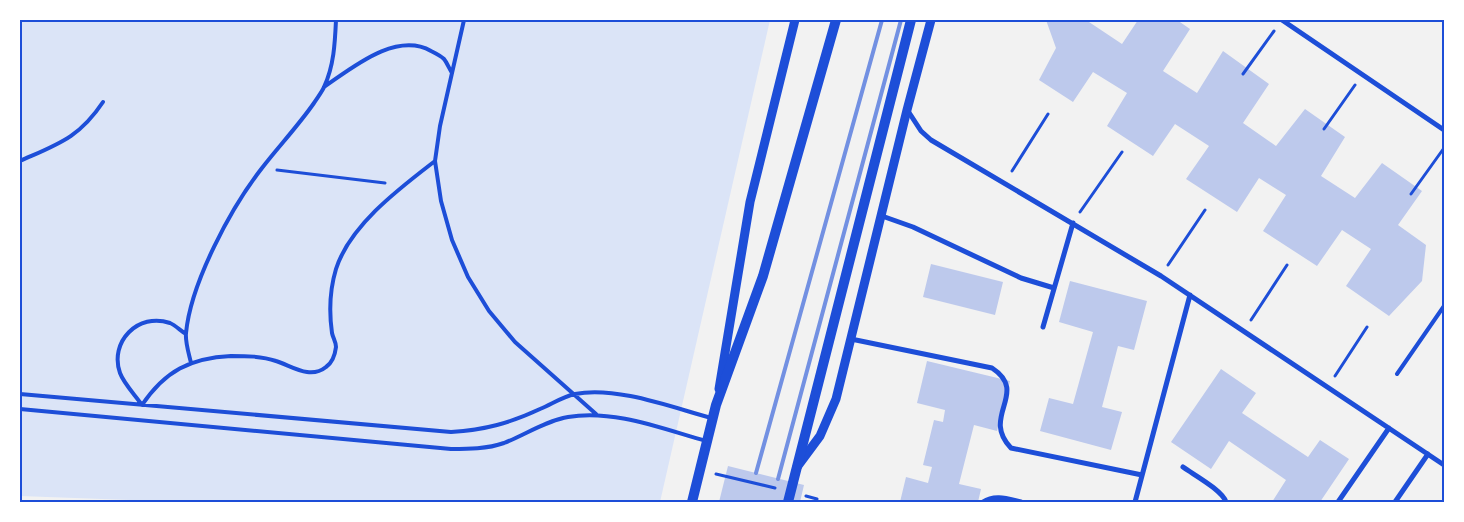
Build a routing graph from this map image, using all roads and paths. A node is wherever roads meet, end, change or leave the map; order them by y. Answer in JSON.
{"nodes":[{"id":1,"x":336,"y":20,"type":"edge"},
{"id":2,"x":464,"y":20,"type":"edge"},
{"id":3,"x":795,"y":20,"type":"edge"},
{"id":4,"x":836,"y":20,"type":"edge"},
{"id":5,"x":911,"y":20,"type":"edge"},
{"id":6,"x":931,"y":20,"type":"edge"},
{"id":7,"x":1282,"y":20,"type":"edge"},
{"id":8,"x":1276,"y":28,"type":"dead end"},
{"id":9,"x":452,"y":73,"type":"junction"},
{"id":10,"x":1243,"y":74,"type":"dead end"},
{"id":11,"x":1362,"y":74,"type":"junction"},
{"id":12,"x":324,"y":87,"type":"junction"},
{"id":13,"x":103,"y":102,"type":"dead end"},
{"id":14,"x":907,"y":110,"type":"junction"},
{"id":15,"x":1048,"y":114,"type":"dead end"},
{"id":16,"x":1324,"y":129,"type":"dead end"},
{"id":17,"x":1444,"y":130,"type":"edge"},
{"id":18,"x":1444,"y":148,"type":"edge"},
{"id":19,"x":1122,"y":152,"type":"dead end"},
{"id":20,"x":20,"y":161,"type":"edge"},
{"id":21,"x":435,"y":161,"type":"junction"},
{"id":22,"x":262,"y":168,"type":"junction"},
{"id":23,"x":1005,"y":182,"type":"junction"},
{"id":24,"x":404,"y":185,"type":"junction"},
{"id":25,"x":1410,"y":194,"type":"dead end"},
{"id":26,"x":1205,"y":210,"type":"dead end"},
{"id":27,"x":882,"y":216,"type":"junction"},
{"id":28,"x":1073,"y":223,"type":"junction"},
{"id":29,"x":1287,"y":265,"type":"dead end"},
{"id":30,"x":1161,"y":276,"type":"junction"},
{"id":31,"x":1054,"y":288,"type":"junction"},
{"id":32,"x":1190,"y":295,"type":"junction"},
{"id":33,"x":1444,"y":306,"type":"edge"},
{"id":34,"x":1043,"y":327,"type":"dead end"},
{"id":35,"x":1367,"y":327,"type":"dead end"},
{"id":36,"x":1244,"y":331,"type":"junction"},
{"id":37,"x":186,"y":334,"type":"junction"},
{"id":38,"x":851,"y":339,"type":"junction"},
{"id":39,"x":191,"y":363,"type":"junction"},
{"id":40,"x":1397,"y":374,"type":"dead end"},
{"id":41,"x":1327,"y":387,"type":"junction"},
{"id":42,"x":20,"y":394,"type":"edge"},
{"id":43,"x":576,"y":394,"type":"junction"},
{"id":44,"x":142,"y":405,"type":"junction"},
{"id":45,"x":716,"y":405,"type":"junction"},
{"id":46,"x":20,"y":409,"type":"edge"},
{"id":47,"x":596,"y":414,"type":"junction"},
{"id":48,"x":712,"y":419,"type":"junction"},
{"id":49,"x":1389,"y":428,"type":"junction"},
{"id":50,"x":706,"y":442,"type":"junction"},
{"id":51,"x":1428,"y":454,"type":"junction"},
{"id":52,"x":1444,"y":465,"type":"edge"},
{"id":53,"x":1183,"y":467,"type":"dead end"},
{"id":54,"x":796,"y":469,"type":"junction"},
{"id":55,"x":708,"y":472,"type":"dead end"},
{"id":56,"x":1142,"y":476,"type":"junction"},
{"id":57,"x":782,"y":490,"type":"dead end"},
{"id":58,"x":799,"y":494,"type":"dead end"},
{"id":59,"x":692,"y":502,"type":"edge"},
{"id":60,"x":788,"y":502,"type":"edge"},
{"id":61,"x":816,"y":502,"type":"edge"},
{"id":62,"x":983,"y":502,"type":"edge"},
{"id":63,"x":1021,"y":502,"type":"edge"},
{"id":64,"x":1135,"y":502,"type":"edge"},
{"id":65,"x":1226,"y":502,"type":"edge"},
{"id":66,"x":1338,"y":502,"type":"edge"},
{"id":67,"x":1395,"y":502,"type":"edge"}],
"edges":[{"from":1,"to":12,"type":"lane"},
{"from":2,"to":9,"type":"lane"},
{"from":3,"to":45,"type":"street"},
{"from":4,"to":45,"type":"main road"},
{"from":5,"to":54,"type":"main road"},
{"from":6,"to":14,"type":"street"},
{"from":7,"to":11,"type":"street"},
{"from":8,"to":10,"type":"path"},
{"from":9,"to":12,"type":"lane"},
{"from":9,"to":21,"type":"lane"},
{"from":11,"to":16,"type":"path"},
{"from":11,"to":17,"type":"street"},
{"from":12,"to":22,"type":"lane"},
{"from":13,"to":20,"type":"lane"},
{"from":14,"to":23,"type":"street"},
{"from":14,"to":27,"type":"street"},
{"from":15,"to":23,"type":"path"},
{"from":18,"to":25,"type":"path"},
{"from":19,"to":28,"type":"path"},
{"from":21,"to":24,"type":"lane"},
{"from":21,"to":43,"type":"lane"},
{"from":22,"to":24,"type":"path"},
{"from":22,"to":37,"type":"lane"},
{"from":23,"to":28,"type":"street"},
{"from":24,"to":39,"type":"lane"},
{"from":26,"to":30,"type":"path"},
{"from":27,"to":31,"type":"street"},
{"from":27,"to":38,"type":"street"},
{"from":28,"to":30,"type":"street"},
{"from":28,"to":31,"type":"street"},
{"from":29,"to":36,"type":"path"},
{"from":30,"to":32,"type":"street"},
{"from":31,"to":34,"type":"street"},
{"from":32,"to":36,"type":"street"},
{"from":32,"to":56,"type":"street"},
{"from":33,"to":40,"type":"lane"},
{"from":35,"to":41,"type":"path"},
{"from":36,"to":41,"type":"street"},
{"from":37,"to":39,"type":"lane"},
{"from":37,"to":44,"type":"lane"},
{"from":38,"to":54,"type":"street"},
{"from":38,"to":56,"type":"street"},
{"from":39,"to":44,"type":"lane"},
{"from":41,"to":49,"type":"street"},
{"from":42,"to":44,"type":"lane"},
{"from":43,"to":44,"type":"lane"},
{"from":43,"to":47,"type":"lane"},
{"from":43,"to":48,"type":"lane"},
{"from":45,"to":48,"type":"main road"},
{"from":46,"to":47,"type":"lane"},
{"from":47,"to":50,"type":"lane"},
{"from":48,"to":50,"type":"main road"},
{"from":49,"to":51,"type":"street"},
{"from":49,"to":66,"type":"street"},
{"from":50,"to":59,"type":"main road"},
{"from":51,"to":52,"type":"street"},
{"from":51,"to":67,"type":"street"},
{"from":53,"to":65,"type":"street"},
{"from":54,"to":60,"type":"main road"},
{"from":55,"to":57,"type":"path"},
{"from":56,"to":64,"type":"street"},
{"from":58,"to":61,"type":"path"},
{"from":62,"to":63,"type":"street"}]}
